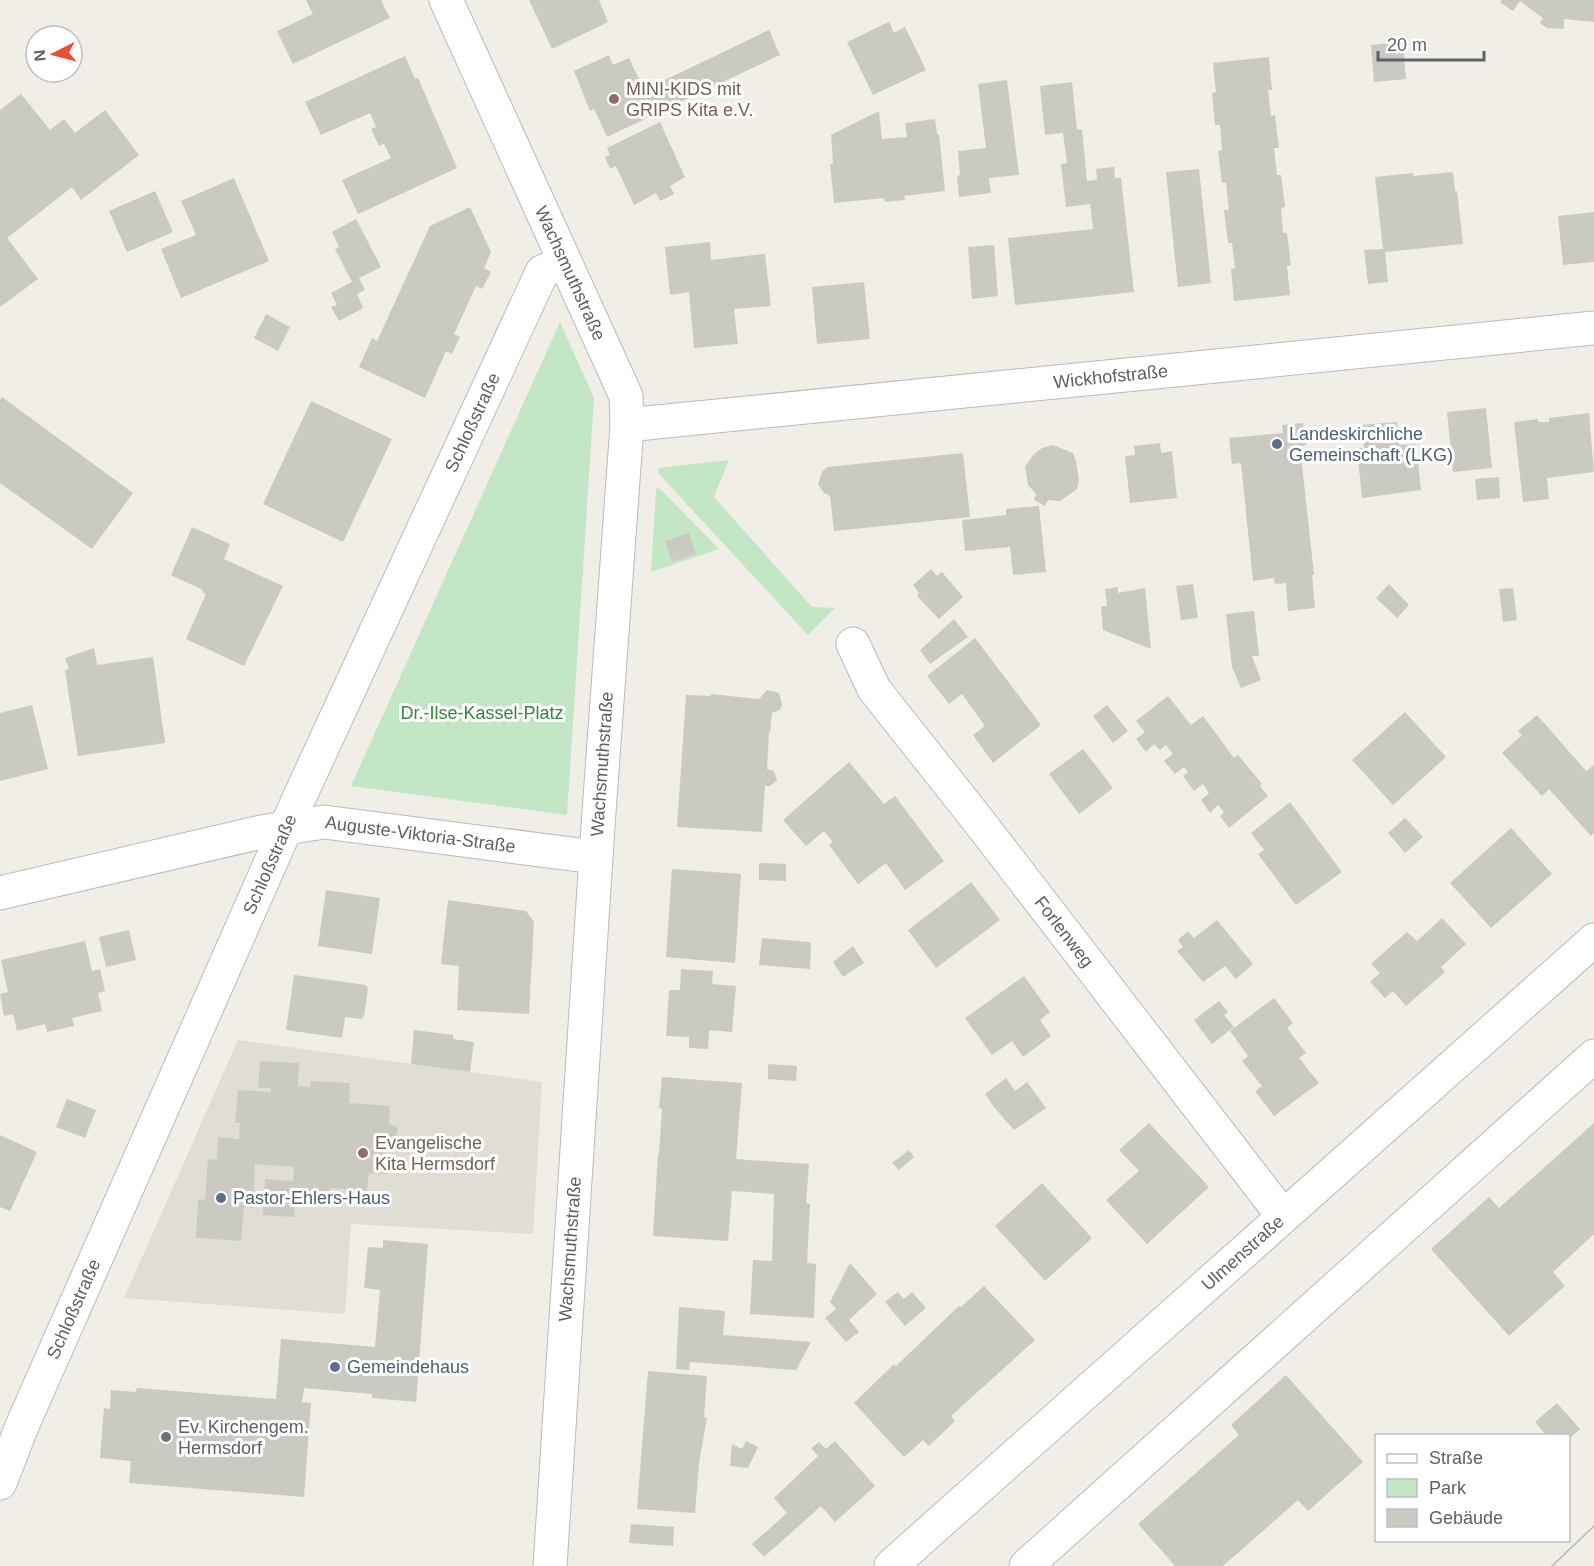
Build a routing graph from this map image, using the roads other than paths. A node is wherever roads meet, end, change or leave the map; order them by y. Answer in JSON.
{"nodes":[{"id":1,"x":446,"y":0,"type":"edge"},
{"id":2,"x":564,"y":262,"type":"junction"},
{"id":3,"x":1594,"y":328,"type":"edge"},
{"id":4,"x":627,"y":425,"type":"junction"},
{"id":5,"x":853,"y":644,"type":"dead end"},
{"id":6,"x":287,"y":828,"type":"junction"},
{"id":7,"x":596,"y":857,"type":"junction"},
{"id":8,"x":0,"y":893,"type":"edge"},
{"id":9,"x":1594,"y":940,"type":"edge"},
{"id":10,"x":1594,"y":1056,"type":"edge"},
{"id":11,"x":1282,"y":1216,"type":"junction"},
{"id":12,"x":0,"y":1483,"type":"edge"},
{"id":13,"x":550,"y":1566,"type":"edge"},
{"id":14,"x":891,"y":1566,"type":"edge"},
{"id":15,"x":1026,"y":1566,"type":"edge"}],
"edges":[{"from":1,"to":2,"type":"street","name":"Wachsmuthstraße"},
{"from":2,"to":4,"type":"street","name":"Wachsmuthstraße"},
{"from":2,"to":6,"type":"street","name":"Schloßstraße"},
{"from":3,"to":4,"type":"street","name":"Wickhofstraße"},
{"from":4,"to":7,"type":"street","name":"Wachsmuthstraße"},
{"from":5,"to":11,"type":"street","name":"Forlenweg"},
{"from":6,"to":7,"type":"street","name":"Auguste-Viktoria-Straße"},
{"from":6,"to":8,"type":"street","name":"Auguste-Viktoria-Straße"},
{"from":6,"to":12,"type":"street","name":"Schloßstraße"},
{"from":7,"to":13,"type":"street","name":"Wachsmuthstraße"},
{"from":9,"to":11,"type":"street","name":"Ulmenstraße"},
{"from":10,"to":15,"type":"street"},
{"from":11,"to":14,"type":"street","name":"Ulmenstraße"}]}
